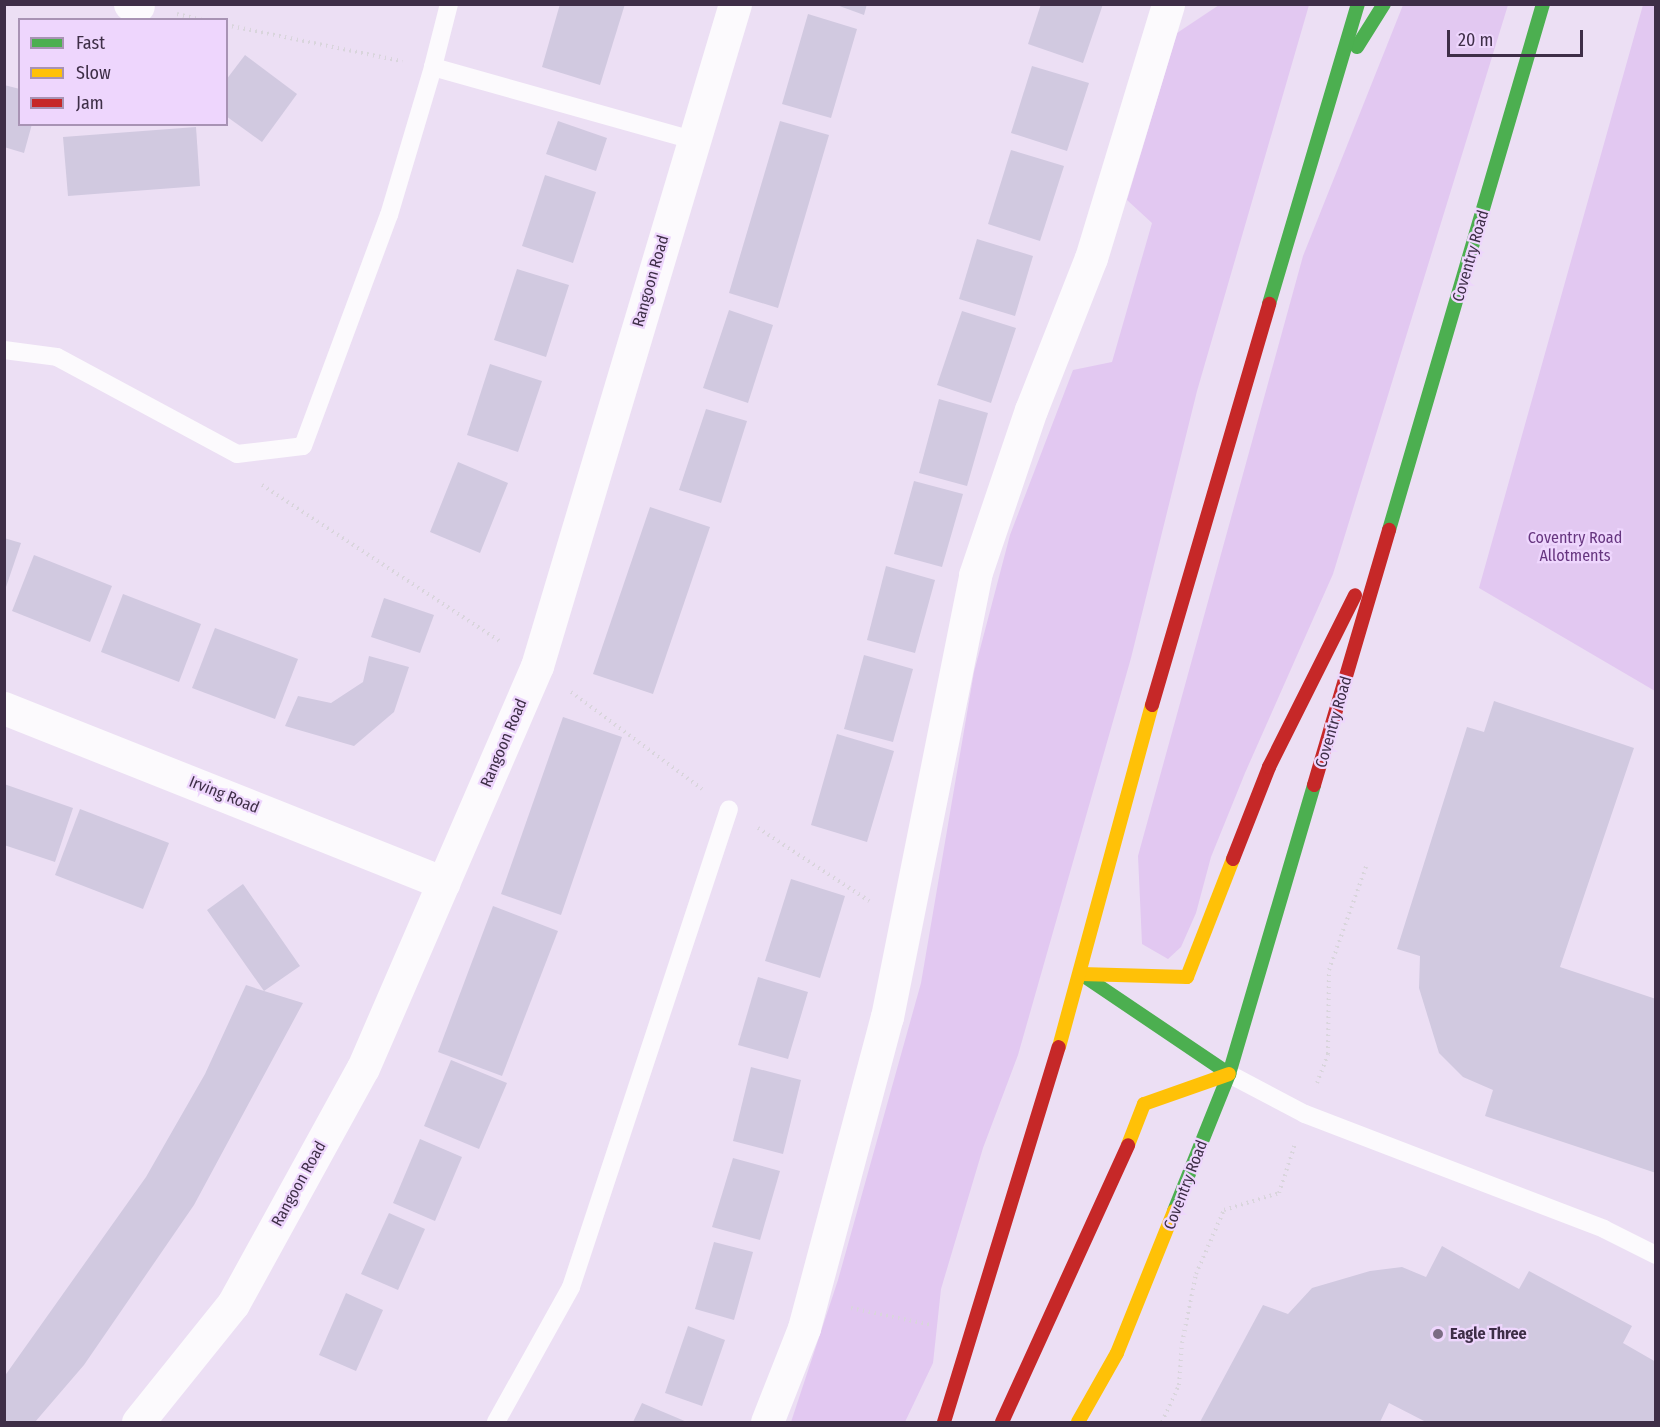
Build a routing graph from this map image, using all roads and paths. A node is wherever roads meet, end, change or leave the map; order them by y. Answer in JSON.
{"nodes":[{"id":1,"x":449,"y":4,"type":"edge"},
{"id":2,"x":735,"y":4,"type":"edge"},
{"id":3,"x":1168,"y":4,"type":"edge"},
{"id":4,"x":1358,"y":4,"type":"edge"},
{"id":5,"x":1384,"y":4,"type":"edge"},
{"id":6,"x":1543,"y":4,"type":"edge"},
{"id":7,"x":228,"y":25,"type":"edge"},
{"id":8,"x":433,"y":67,"type":"junction"},
{"id":9,"x":1339,"y":77,"type":"junction"},
{"id":10,"x":693,"y":140,"type":"junction"},
{"id":11,"x":4,"y":350,"type":"edge"},
{"id":12,"x":237,"y":454,"type":"junction"},
{"id":13,"x":1393,"y":519,"type":"junction"},
{"id":14,"x":537,"y":666,"type":"junction"},
{"id":15,"x":4,"y":708,"type":"edge"},
{"id":16,"x":729,"y":809,"type":"junction"},
{"id":17,"x":443,"y":883,"type":"junction"},
{"id":18,"x":878,"y":906,"type":"dead end"},
{"id":19,"x":1081,"y":974,"type":"junction"},
{"id":20,"x":1229,"y":1074,"type":"junction"},
{"id":21,"x":1656,"y":1255,"type":"edge"},
{"id":22,"x":1196,"y":1274,"type":"dead end"},
{"id":23,"x":812,"y":1300,"type":"junction"},
{"id":24,"x":936,"y":1326,"type":"dead end"},
{"id":25,"x":138,"y":1422,"type":"edge"},
{"id":26,"x":496,"y":1422,"type":"edge"},
{"id":27,"x":767,"y":1422,"type":"edge"},
{"id":28,"x":944,"y":1422,"type":"edge"},
{"id":29,"x":1002,"y":1422,"type":"edge"},
{"id":30,"x":1078,"y":1422,"type":"edge"},
{"id":31,"x":1162,"y":1422,"type":"edge"}],
"edges":[{"from":1,"to":8,"type":"lane"},
{"from":2,"to":10,"type":"street","name":"Rangoon Road"},
{"from":3,"to":23,"type":"street"},
{"from":4,"to":9,"type":"highway"},
{"from":5,"to":9,"type":"highway"},
{"from":6,"to":13,"type":"highway","name":"Coventry Road"},
{"from":7,"to":8,"type":"path"},
{"from":8,"to":10,"type":"lane"},
{"from":8,"to":12,"type":"lane"},
{"from":9,"to":19,"type":"highway"},
{"from":10,"to":14,"type":"street","name":"Rangoon Road"},
{"from":11,"to":12,"type":"lane"},
{"from":12,"to":14,"type":"path"},
{"from":13,"to":19,"type":"highway"},
{"from":13,"to":20,"type":"highway","name":"Coventry Road"},
{"from":14,"to":16,"type":"path"},
{"from":14,"to":17,"type":"street","name":"Rangoon Road"},
{"from":15,"to":17,"type":"street","name":"Irving Road"},
{"from":16,"to":18,"type":"path"},
{"from":16,"to":26,"type":"lane"},
{"from":17,"to":25,"type":"street","name":"Rangoon Road"},
{"from":19,"to":20,"type":"highway"},
{"from":19,"to":28,"type":"highway"},
{"from":20,"to":21,"type":"lane"},
{"from":20,"to":29,"type":"highway"},
{"from":20,"to":30,"type":"highway","name":"Coventry Road"},
{"from":22,"to":31,"type":"path"},
{"from":23,"to":24,"type":"path"},
{"from":23,"to":27,"type":"street"}]}
